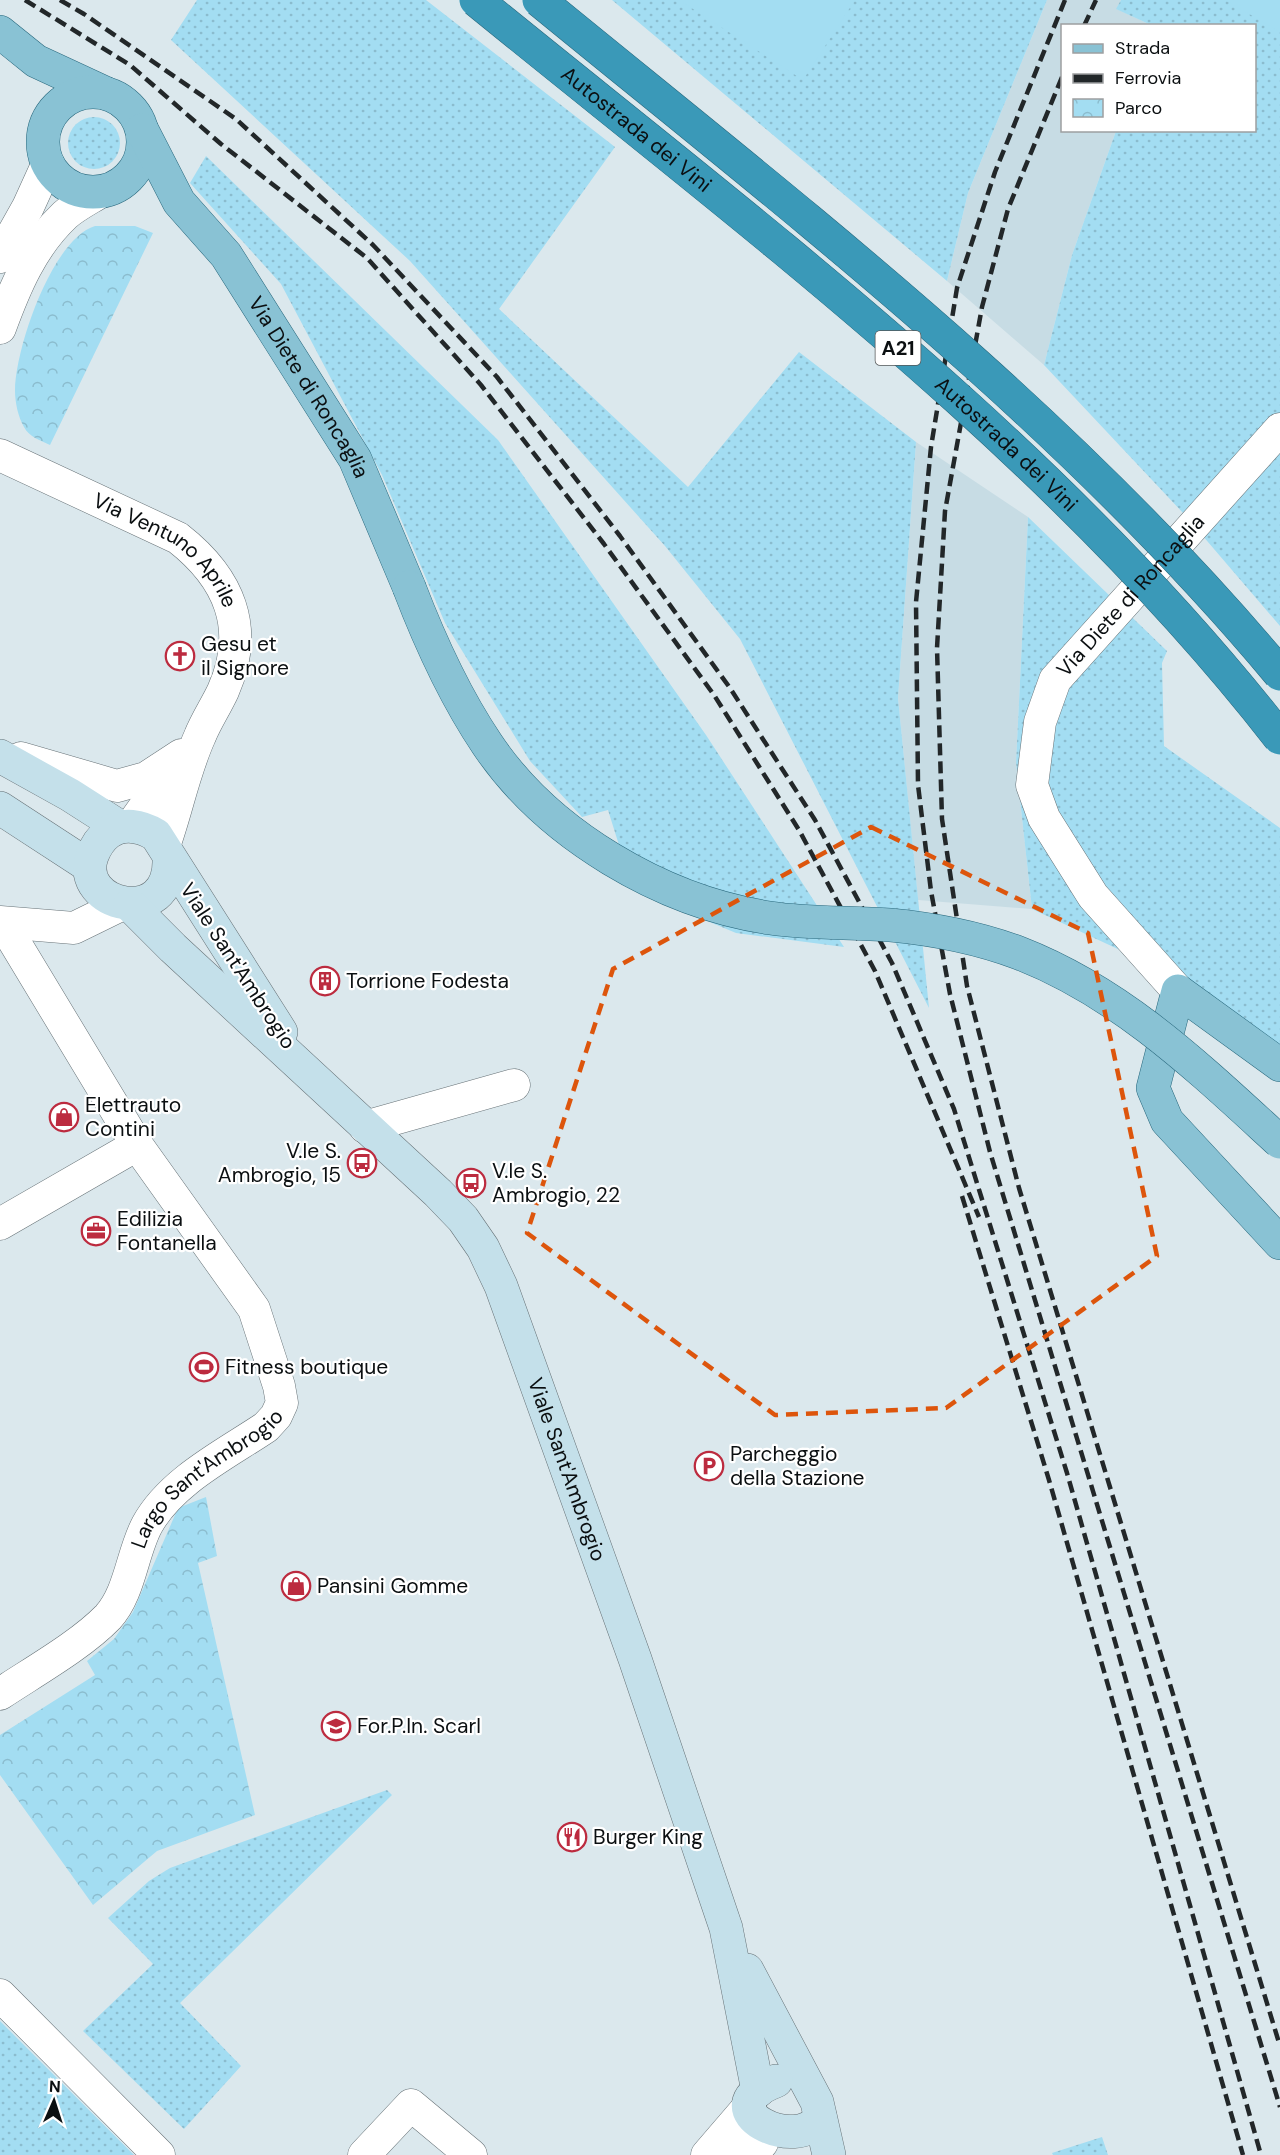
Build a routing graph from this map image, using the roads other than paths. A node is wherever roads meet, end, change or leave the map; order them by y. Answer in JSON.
{"nodes":[{"id":1,"x":476,"y":0,"type":"edge"},
{"id":2,"x":539,"y":0,"type":"edge"},
{"id":3,"x":0,"y":32,"type":"edge"},
{"id":4,"x":36,"y":60,"type":"junction"},
{"id":5,"x":105,"y":93,"type":"junction"},
{"id":6,"x":50,"y":116,"type":"junction"},
{"id":7,"x":142,"y":130,"type":"junction"},
{"id":8,"x":48,"y":163,"type":"junction"},
{"id":9,"x":114,"y":185,"type":"junction"},
{"id":10,"x":179,"y":202,"type":"junction"},
{"id":11,"x":0,"y":257,"type":"edge"},
{"id":12,"x":0,"y":328,"type":"edge"},
{"id":13,"x":1280,"y":429,"type":"edge"},
{"id":14,"x":0,"y":455,"type":"edge"},
{"id":15,"x":1280,"y":674,"type":"edge"},
{"id":16,"x":1280,"y":738,"type":"edge"},
{"id":17,"x":190,"y":746,"type":"junction"},
{"id":18,"x":0,"y":754,"type":"edge"},
{"id":19,"x":0,"y":808,"type":"edge"},
{"id":20,"x":125,"y":827,"type":"junction"},
{"id":21,"x":167,"y":852,"type":"junction"},
{"id":22,"x":90,"y":872,"type":"junction"},
{"id":23,"x":127,"y":904,"type":"junction"},
{"id":24,"x":1,"y":923,"type":"edge"},
{"id":25,"x":81,"y":924,"type":"junction"},
{"id":26,"x":1178,"y":991,"type":"junction"},
{"id":27,"x":1280,"y":1065,"type":"edge"},
{"id":28,"x":308,"y":1074,"type":"junction"},
{"id":29,"x":514,"y":1084,"type":"dead end"},
{"id":30,"x":365,"y":1127,"type":"junction"},
{"id":31,"x":1280,"y":1142,"type":"edge"},
{"id":32,"x":137,"y":1145,"type":"junction"},
{"id":33,"x":0,"y":1224,"type":"edge"},
{"id":34,"x":1280,"y":1243,"type":"edge"},
{"id":35,"x":0,"y":1694,"type":"edge"},
{"id":36,"x":726,"y":1928,"type":"junction"},
{"id":37,"x":1,"y":1997,"type":"edge"},
{"id":38,"x":754,"y":2098,"type":"junction"},
{"id":39,"x":815,"y":2104,"type":"junction"},
{"id":40,"x":769,"y":2149,"type":"edge"},
{"id":41,"x":159,"y":2155,"type":"edge"},
{"id":42,"x":364,"y":2155,"type":"edge"},
{"id":43,"x":471,"y":2155,"type":"edge"},
{"id":44,"x":707,"y":2155,"type":"edge"},
{"id":45,"x":829,"y":2155,"type":"edge"}],
"edges":[{"from":1,"to":16,"type":"highway","name":"Autostrada dei Vini","number":"A21","bridge":true},
{"from":2,"to":15,"type":"highway","name":"Autostrada dei Vini","number":"A21","bridge":true},
{"from":3,"to":4,"type":"main road"},
{"from":4,"to":5,"type":"main road"},
{"from":4,"to":6,"type":"main road"},
{"from":5,"to":6,"type":"main road"},
{"from":5,"to":7,"type":"main road"},
{"from":6,"to":8,"type":"main road"},
{"from":7,"to":9,"type":"main road"},
{"from":7,"to":10,"type":"main road","name":"Via Diete di Roncaglia"},
{"from":8,"to":9,"type":"main road"},
{"from":8,"to":11,"type":"street"},
{"from":9,"to":10,"type":"main road","name":"Via Diete di Roncaglia"},
{"from":9,"to":12,"type":"street"},
{"from":10,"to":31,"type":"main road","name":"Via Diete di Roncaglia","bridge":true},
{"from":13,"to":26,"type":"street","name":"Via Diete di Roncaglia"},
{"from":14,"to":17,"type":"street","name":"Via Ventuno Aprile"},
{"from":17,"to":18,"type":"street","name":"Via Ventuno Aprile"},
{"from":17,"to":20,"type":"street","name":"Via Ventuno Aprile"},
{"from":17,"to":21,"type":"street","name":"Via Ventuno Aprile"},
{"from":18,"to":20,"type":"main road","name":"Viale Sant'Ambrogio"},
{"from":19,"to":22,"type":"main road","name":"Viale Sant'Ambrogio"},
{"from":20,"to":21,"type":"main road","name":"Viale Sant'Ambrogio"},
{"from":20,"to":22,"type":"main road"},
{"from":21,"to":23,"type":"main road","name":"Viale Sant'Ambrogio"},
{"from":21,"to":28,"type":"main road","name":"Viale Sant'Ambrogio"},
{"from":22,"to":23,"type":"main road","name":"Viale Sant'Ambrogio"},
{"from":22,"to":25,"type":"street"},
{"from":23,"to":25,"type":"street"},
{"from":23,"to":28,"type":"main road","name":"Viale Sant'Ambrogio"},
{"from":24,"to":25,"type":"street"},
{"from":24,"to":32,"type":"street","name":"Largo Sant'Ambrogio"},
{"from":26,"to":27,"type":"main road"},
{"from":26,"to":34,"type":"main road"},
{"from":28,"to":30,"type":"main road","name":"Viale Sant'Ambrogio"},
{"from":29,"to":30,"type":"street"},
{"from":30,"to":36,"type":"main road","name":"Viale Sant'Ambrogio"},
{"from":32,"to":33,"type":"street"},
{"from":32,"to":35,"type":"street","name":"Largo Sant'Ambrogio"},
{"from":36,"to":38,"type":"main road","name":"Viale Sant'Ambrogio"},
{"from":36,"to":39,"type":"main road","name":"Viale Sant'Ambrogio"},
{"from":37,"to":41,"type":"street"},
{"from":38,"to":39,"type":"main road"},
{"from":38,"to":40,"type":"main road","name":"Viale Sant'Ambrogio"},
{"from":38,"to":44,"type":"street"},
{"from":39,"to":40,"type":"main road"},
{"from":39,"to":45,"type":"main road","name":"Viale Sant'Ambrogio"},
{"from":40,"to":44,"type":"street"},
{"from":42,"to":43,"type":"street"}]}
